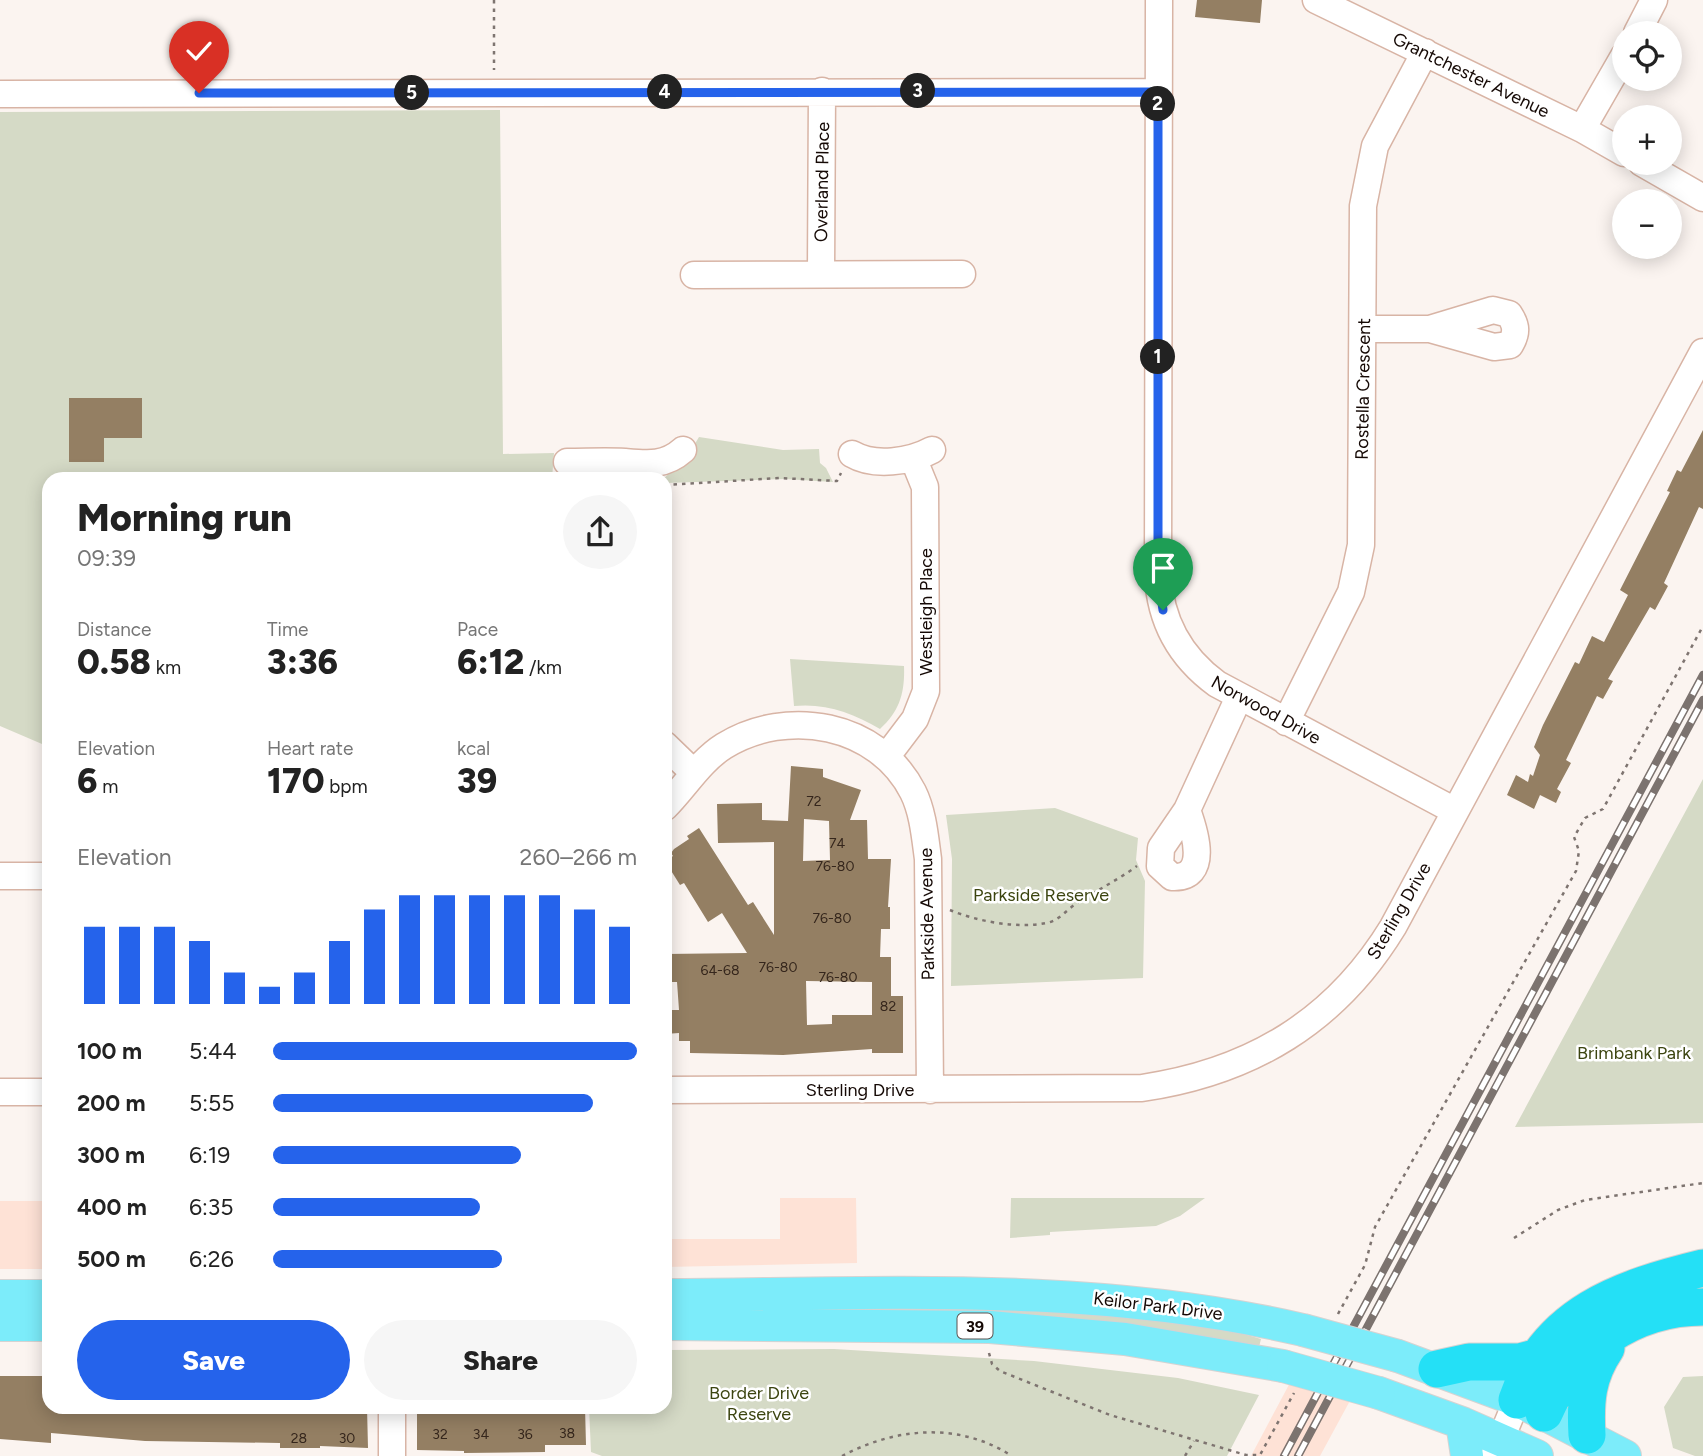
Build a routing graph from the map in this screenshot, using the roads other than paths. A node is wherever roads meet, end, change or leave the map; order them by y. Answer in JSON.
{"nodes":[{"id":1,"x":1159,"y":0,"type":"edge"},
{"id":2,"x":1316,"y":0,"type":"edge"},
{"id":3,"x":1654,"y":0,"type":"edge"},
{"id":4,"x":1643,"y":21,"type":"edge"},
{"id":5,"x":1425,"y":52,"type":"junction"},
{"id":6,"x":1612,"y":77,"type":"edge"},
{"id":7,"x":822,"y":91,"type":"junction"},
{"id":8,"x":1158,"y":92,"type":"junction"},
{"id":9,"x":0,"y":94,"type":"edge"},
{"id":10,"x":1582,"y":129,"type":"junction"},
{"id":11,"x":1612,"y":146,"type":"edge"},
{"id":12,"x":1663,"y":175,"type":"edge"},
{"id":13,"x":1703,"y":198,"type":"edge"},
{"id":14,"x":821,"y":273,"type":"junction"},
{"id":15,"x":962,"y":274,"type":"dead end"},
{"id":16,"x":694,"y":275,"type":"dead end"},
{"id":17,"x":1364,"y":329,"type":"junction"},
{"id":18,"x":1430,"y":329,"type":"dead end"},
{"id":19,"x":1703,"y":352,"type":"edge"},
{"id":20,"x":683,"y":450,"type":"dead end"},
{"id":21,"x":852,"y":454,"type":"dead end"},
{"id":22,"x":567,"y":462,"type":"dead end"},
{"id":23,"x":644,"y":472,"type":"edge"},
{"id":24,"x":659,"y":472,"type":"edge"},
{"id":25,"x":1239,"y":697,"type":"junction"},
{"id":26,"x":1286,"y":722,"type":"junction"},
{"id":27,"x":672,"y":752,"type":"edge"},
{"id":28,"x":887,"y":756,"type":"junction"},
{"id":29,"x":694,"y":774,"type":"junction"},
{"id":30,"x":672,"y":799,"type":"edge"},
{"id":31,"x":1187,"y":810,"type":"dead end"},
{"id":32,"x":1455,"y":811,"type":"junction"},
{"id":33,"x":0,"y":876,"type":"edge"},
{"id":34,"x":42,"y":876,"type":"edge"},
{"id":35,"x":672,"y":1090,"type":"edge"},
{"id":36,"x":930,"y":1090,"type":"junction"},
{"id":37,"x":0,"y":1092,"type":"edge"},
{"id":38,"x":42,"y":1092,"type":"edge"},
{"id":39,"x":1703,"y":1268,"type":"edge"},
{"id":40,"x":672,"y":1295,"type":"edge"},
{"id":41,"x":0,"y":1296,"type":"edge"},
{"id":42,"x":42,"y":1296,"type":"edge"},
{"id":43,"x":1703,"y":1307,"type":"edge"},
{"id":44,"x":672,"y":1324,"type":"edge"},
{"id":45,"x":0,"y":1325,"type":"edge"},
{"id":46,"x":42,"y":1325,"type":"edge"},
{"id":47,"x":1622,"y":1327,"type":"junction"},
{"id":48,"x":1539,"y":1357,"type":"junction"},
{"id":49,"x":1445,"y":1373,"type":"junction"},
{"id":50,"x":392,"y":1414,"type":"edge"},
{"id":51,"x":1462,"y":1423,"type":"junction"},
{"id":52,"x":1587,"y":1435,"type":"junction"},
{"id":53,"x":1520,"y":1437,"type":"edge"},
{"id":54,"x":392,"y":1456,"type":"edge"},
{"id":55,"x":1467,"y":1456,"type":"edge"},
{"id":56,"x":1625,"y":1456,"type":"edge"}],
"edges":[{"from":1,"to":8,"type":"street","name":"Norwood Drive"},
{"from":2,"to":5,"type":"street","name":"Grantchester Avenue"},
{"from":3,"to":4,"type":"street"},
{"from":5,"to":10,"type":"street","name":"Grantchester Avenue"},
{"from":5,"to":17,"type":"street","name":"Rostella Crescent"},
{"from":6,"to":10,"type":"street"},
{"from":7,"to":8,"type":"street"},
{"from":7,"to":9,"type":"street"},
{"from":7,"to":14,"type":"street","name":"Overland Place"},
{"from":8,"to":25,"type":"street","name":"Norwood Drive"},
{"from":10,"to":11,"type":"street","name":"Grantchester Avenue"},
{"from":12,"to":13,"type":"street"},
{"from":14,"to":15,"type":"street"},
{"from":14,"to":16,"type":"street"},
{"from":17,"to":18,"type":"street"},
{"from":17,"to":26,"type":"street","name":"Rostella Crescent"},
{"from":19,"to":32,"type":"street","name":"Sterling Drive"},
{"from":20,"to":24,"type":"street"},
{"from":21,"to":28,"type":"street","name":"Westleigh Place"},
{"from":22,"to":23,"type":"street"},
{"from":25,"to":26,"type":"street","name":"Norwood Drive"},
{"from":25,"to":31,"type":"street"},
{"from":26,"to":32,"type":"street","name":"Norwood Drive"},
{"from":27,"to":29,"type":"street"},
{"from":28,"to":29,"type":"street","name":"Parkside Avenue"},
{"from":28,"to":36,"type":"street","name":"Parkside Avenue"},
{"from":29,"to":30,"type":"street","name":"Parkside Avenue"},
{"from":32,"to":36,"type":"street","name":"Sterling Drive"},
{"from":33,"to":34,"type":"street"},
{"from":35,"to":36,"type":"street","name":"Sterling Drive"},
{"from":37,"to":38,"type":"street"},
{"from":39,"to":48,"type":"highway"},
{"from":40,"to":49,"type":"main road","name":"Keilor Park Drive","number":"39","bridge":true},
{"from":41,"to":42,"type":"main road"},
{"from":43,"to":47,"type":"highway"},
{"from":44,"to":51,"type":"main road","name":"Keilor Park Drive","number":"39","bridge":true},
{"from":45,"to":46,"type":"main road"},
{"from":47,"to":52,"type":"highway"},
{"from":47,"to":53,"type":"highway"},
{"from":48,"to":49,"type":"highway"},
{"from":48,"to":53,"type":"highway"},
{"from":49,"to":53,"type":"main road","name":"Keilor Park Drive","number":"39"},
{"from":50,"to":54,"type":"street"},
{"from":51,"to":53,"type":"main road","name":"Keilor Park Drive","number":"39"},
{"from":51,"to":55,"type":"main road"},
{"from":52,"to":53,"type":"main road","name":"Keilor Park Drive","number":"39"},
{"from":52,"to":56,"type":"main road","name":"Keilor Park Drive","number":"39"}]}
